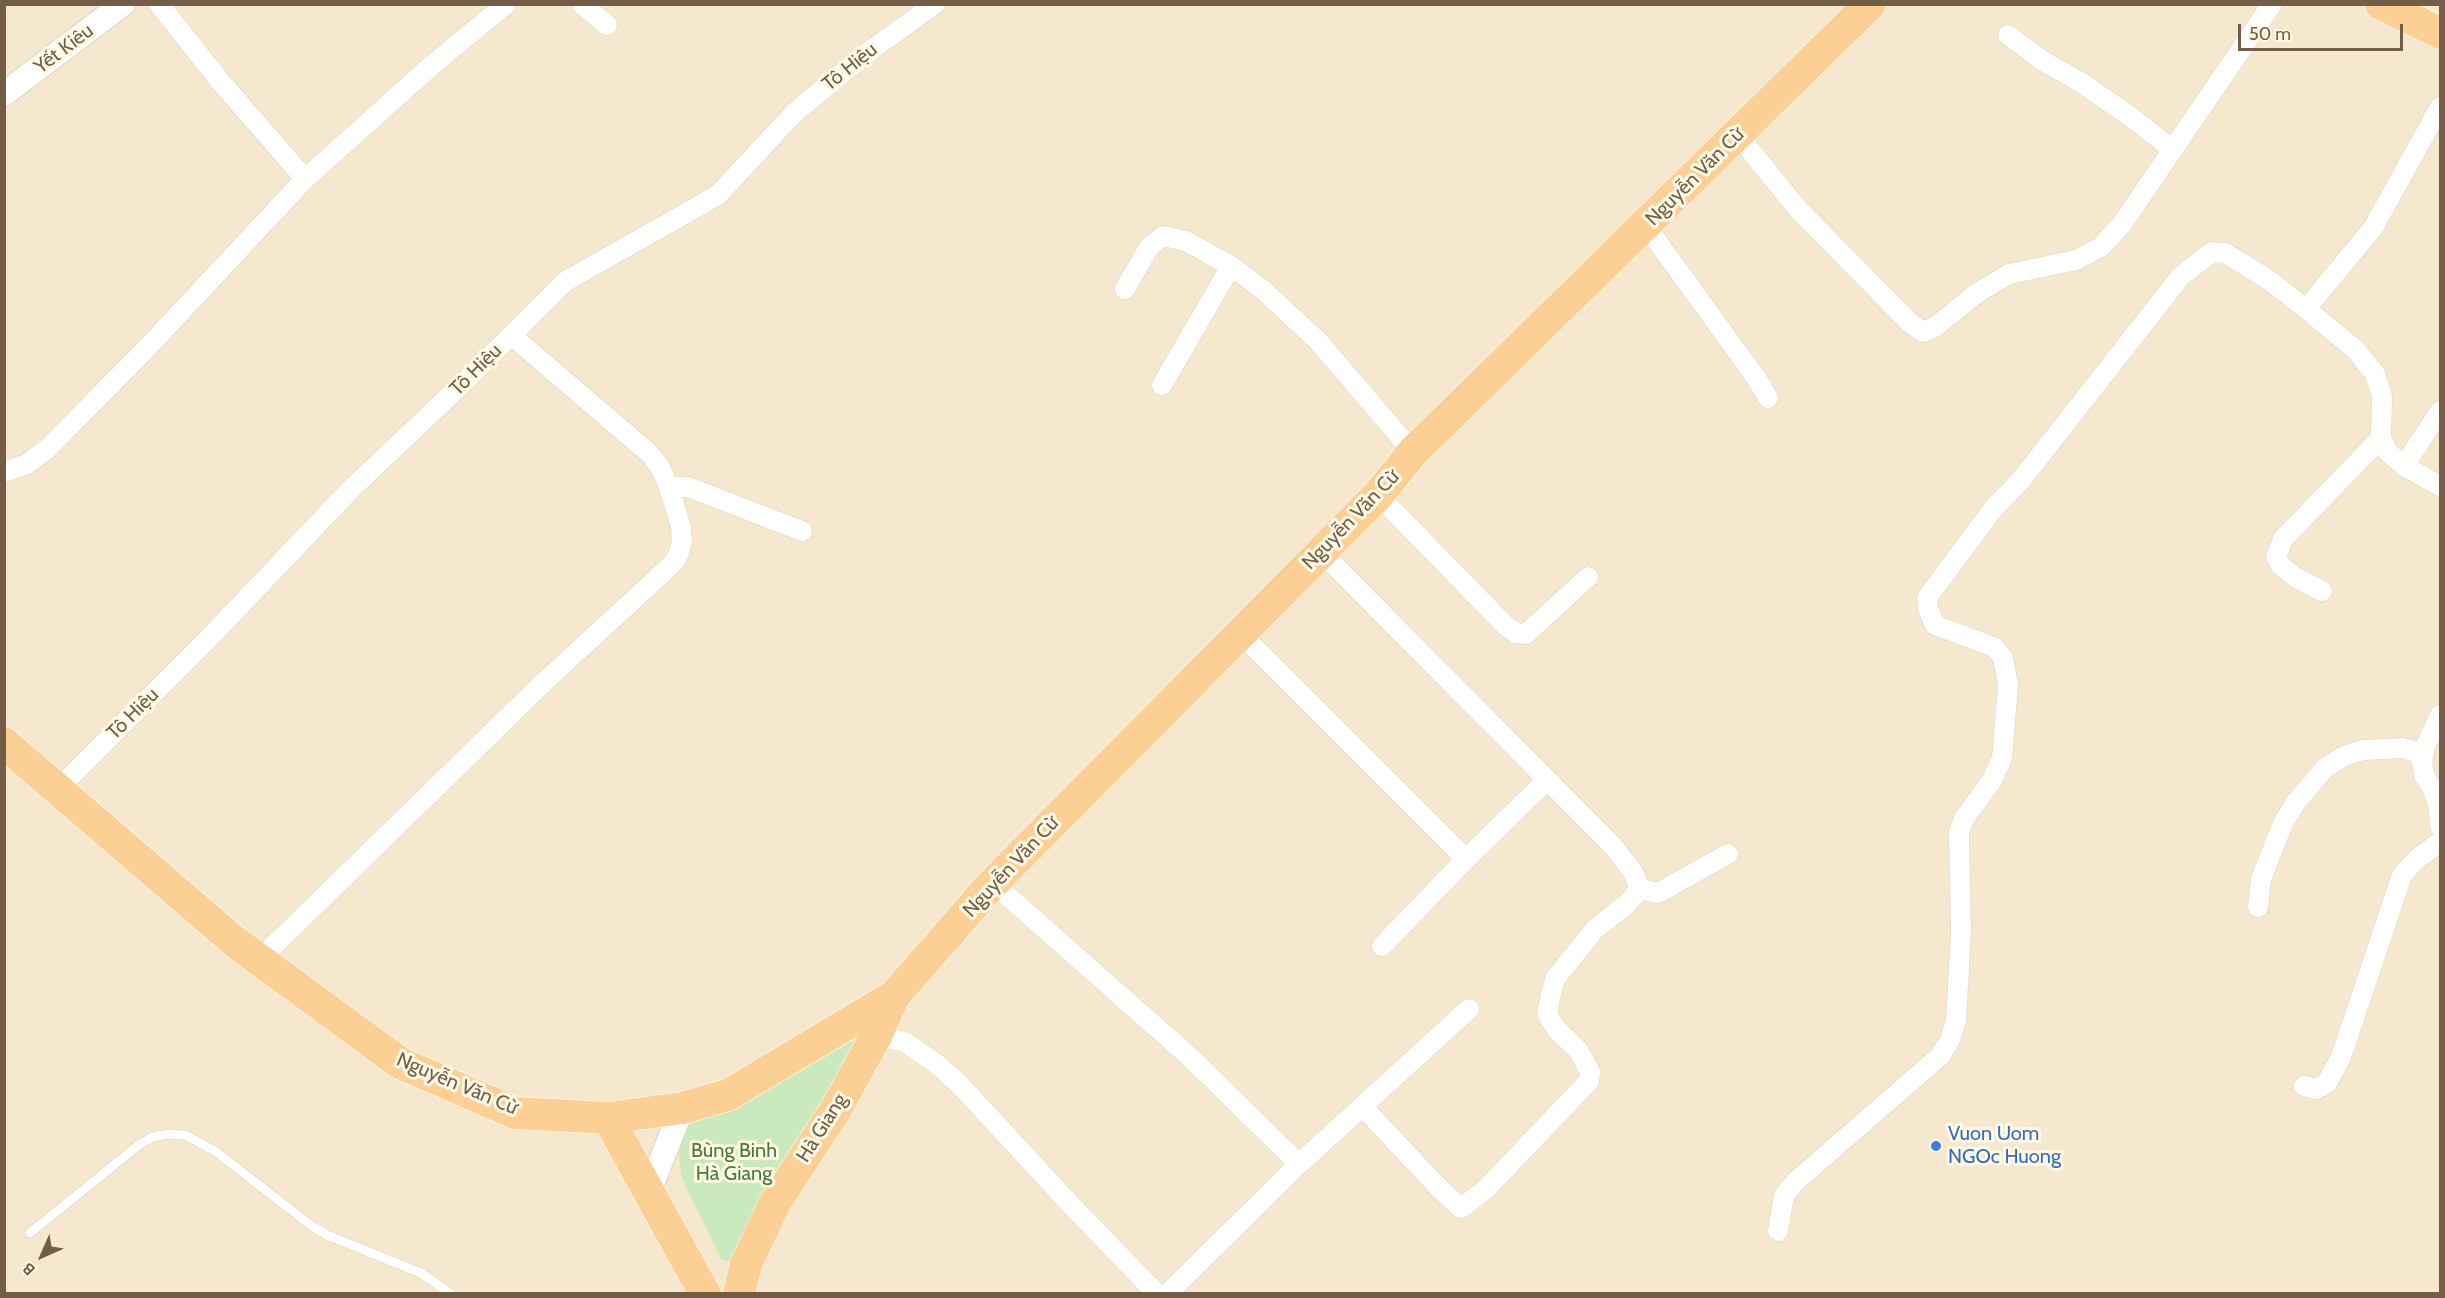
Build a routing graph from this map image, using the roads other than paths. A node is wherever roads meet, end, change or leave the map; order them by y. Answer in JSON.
{"nodes":[{"id":1,"x":123,"y":4,"type":"edge"},
{"id":2,"x":159,"y":4,"type":"edge"},
{"id":3,"x":506,"y":4,"type":"edge"},
{"id":4,"x":582,"y":4,"type":"edge"},
{"id":5,"x":935,"y":4,"type":"edge"},
{"id":6,"x":1870,"y":4,"type":"edge"},
{"id":7,"x":2272,"y":4,"type":"edge"},
{"id":8,"x":2381,"y":4,"type":"edge"},
{"id":9,"x":607,"y":25,"type":"dead end"},
{"id":10,"x":2440,"y":33,"type":"edge"},
{"id":11,"x":2008,"y":35,"type":"dead end"},
{"id":12,"x":4,"y":94,"type":"edge"},
{"id":13,"x":2440,"y":107,"type":"edge"},
{"id":14,"x":1738,"y":135,"type":"junction"},
{"id":15,"x":2172,"y":150,"type":"junction"},
{"id":16,"x":304,"y":179,"type":"junction"},
{"id":17,"x":1646,"y":226,"type":"junction"},
{"id":18,"x":1231,"y":266,"type":"junction"},
{"id":19,"x":1125,"y":289,"type":"dead end"},
{"id":20,"x":2306,"y":309,"type":"junction"},
{"id":21,"x":511,"y":335,"type":"junction"},
{"id":22,"x":1162,"y":385,"type":"dead end"},
{"id":23,"x":1768,"y":398,"type":"dead end"},
{"id":24,"x":2440,"y":411,"type":"edge"},
{"id":25,"x":2381,"y":438,"type":"junction"},
{"id":26,"x":1413,"y":452,"type":"junction"},
{"id":27,"x":2404,"y":466,"type":"junction"},
{"id":28,"x":4,"y":472,"type":"edge"},
{"id":29,"x":669,"y":486,"type":"junction"},
{"id":30,"x":2440,"y":486,"type":"edge"},
{"id":31,"x":1378,"y":495,"type":"junction"},
{"id":32,"x":802,"y":531,"type":"dead end"},
{"id":33,"x":1321,"y":552,"type":"junction"},
{"id":34,"x":1588,"y":577,"type":"dead end"},
{"id":35,"x":2322,"y":591,"type":"dead end"},
{"id":36,"x":1239,"y":633,"type":"junction"},
{"id":37,"x":2440,"y":715,"type":"edge"},
{"id":38,"x":4,"y":743,"type":"edge"},
{"id":39,"x":2424,"y":754,"type":"junction"},
{"id":40,"x":1548,"y":780,"type":"junction"},
{"id":41,"x":58,"y":789,"type":"junction"},
{"id":42,"x":2440,"y":827,"type":"edge"},
{"id":43,"x":2440,"y":842,"type":"edge"},
{"id":44,"x":1728,"y":854,"type":"dead end"},
{"id":45,"x":1466,"y":859,"type":"junction"},
{"id":46,"x":993,"y":883,"type":"junction"},
{"id":47,"x":1640,"y":889,"type":"junction"},
{"id":48,"x":2258,"y":907,"type":"dead end"},
{"id":49,"x":1382,"y":946,"type":"dead end"},
{"id":50,"x":259,"y":960,"type":"junction"},
{"id":51,"x":894,"y":996,"type":"junction"},
{"id":52,"x":1469,"y":1009,"type":"dead end"},
{"id":53,"x":876,"y":1036,"type":"junction"},
{"id":54,"x":2304,"y":1086,"type":"dead end"},
{"id":55,"x":1363,"y":1107,"type":"junction"},
{"id":56,"x":682,"y":1108,"type":"junction"},
{"id":57,"x":608,"y":1118,"type":"junction"},
{"id":58,"x":1299,"y":1164,"type":"junction"},
{"id":59,"x":649,"y":1191,"type":"junction"},
{"id":60,"x":1778,"y":1231,"type":"dead end"},
{"id":61,"x":30,"y":1233,"type":"dead end"},
{"id":62,"x":451,"y":1293,"type":"edge"},
{"id":63,"x":705,"y":1293,"type":"edge"},
{"id":64,"x":739,"y":1293,"type":"edge"},
{"id":65,"x":1157,"y":1293,"type":"edge"},
{"id":66,"x":1167,"y":1293,"type":"edge"}],
"edges":[{"from":1,"to":12,"type":"street","name":"Yết Kiêu"},
{"from":2,"to":16,"type":"street"},
{"from":3,"to":16,"type":"street"},
{"from":4,"to":9,"type":"street"},
{"from":5,"to":21,"type":"street","name":"Tô Hiệu"},
{"from":6,"to":14,"type":"highway","name":"Nguyễn Văn Cừ"},
{"from":7,"to":15,"type":"street"},
{"from":8,"to":10,"type":"highway"},
{"from":11,"to":15,"type":"street"},
{"from":13,"to":20,"type":"street"},
{"from":14,"to":15,"type":"street"},
{"from":14,"to":17,"type":"highway","name":"Nguyễn Văn Cừ"},
{"from":16,"to":28,"type":"street"},
{"from":17,"to":23,"type":"street"},
{"from":17,"to":26,"type":"highway","name":"Nguyễn Văn Cừ"},
{"from":18,"to":19,"type":"street"},
{"from":18,"to":22,"type":"street"},
{"from":18,"to":26,"type":"street"},
{"from":20,"to":25,"type":"street"},
{"from":20,"to":60,"type":"street"},
{"from":21,"to":29,"type":"street"},
{"from":21,"to":41,"type":"street","name":"Tô Hiệu"},
{"from":24,"to":27,"type":"street"},
{"from":25,"to":27,"type":"street"},
{"from":25,"to":35,"type":"street"},
{"from":26,"to":31,"type":"highway","name":"Nguyễn Văn Cừ"},
{"from":27,"to":30,"type":"street"},
{"from":29,"to":32,"type":"street"},
{"from":29,"to":50,"type":"street"},
{"from":31,"to":33,"type":"highway","name":"Nguyễn Văn Cừ"},
{"from":31,"to":34,"type":"street"},
{"from":33,"to":36,"type":"highway","name":"Nguyễn Văn Cừ"},
{"from":33,"to":40,"type":"street"},
{"from":36,"to":45,"type":"street"},
{"from":36,"to":46,"type":"highway","name":"Nguyễn Văn Cừ"},
{"from":37,"to":39,"type":"street"},
{"from":38,"to":41,"type":"highway","name":"Nguyễn Văn Cừ"},
{"from":39,"to":42,"type":"street"},
{"from":39,"to":48,"type":"street"},
{"from":40,"to":45,"type":"street"},
{"from":40,"to":47,"type":"street"},
{"from":41,"to":50,"type":"highway","name":"Nguyễn Văn Cừ"},
{"from":43,"to":54,"type":"street"},
{"from":44,"to":47,"type":"street"},
{"from":45,"to":49,"type":"street"},
{"from":46,"to":51,"type":"highway","name":"Nguyễn Văn Cừ"},
{"from":46,"to":58,"type":"street"},
{"from":47,"to":55,"type":"street"},
{"from":50,"to":57,"type":"highway","name":"Nguyễn Văn Cừ"},
{"from":51,"to":53,"type":"highway","name":"Hà Giang"},
{"from":51,"to":56,"type":"highway","name":"Nguyễn Văn Cừ"},
{"from":52,"to":55,"type":"street"},
{"from":53,"to":64,"type":"highway","name":"Hà Giang"},
{"from":53,"to":65,"type":"street"},
{"from":55,"to":58,"type":"street"},
{"from":56,"to":57,"type":"highway","name":"Nguyễn Văn Cừ"},
{"from":56,"to":59,"type":"street"},
{"from":57,"to":59,"type":"highway"},
{"from":58,"to":66,"type":"street"},
{"from":59,"to":63,"type":"highway"},
{"from":61,"to":62,"type":"lane"}]}
